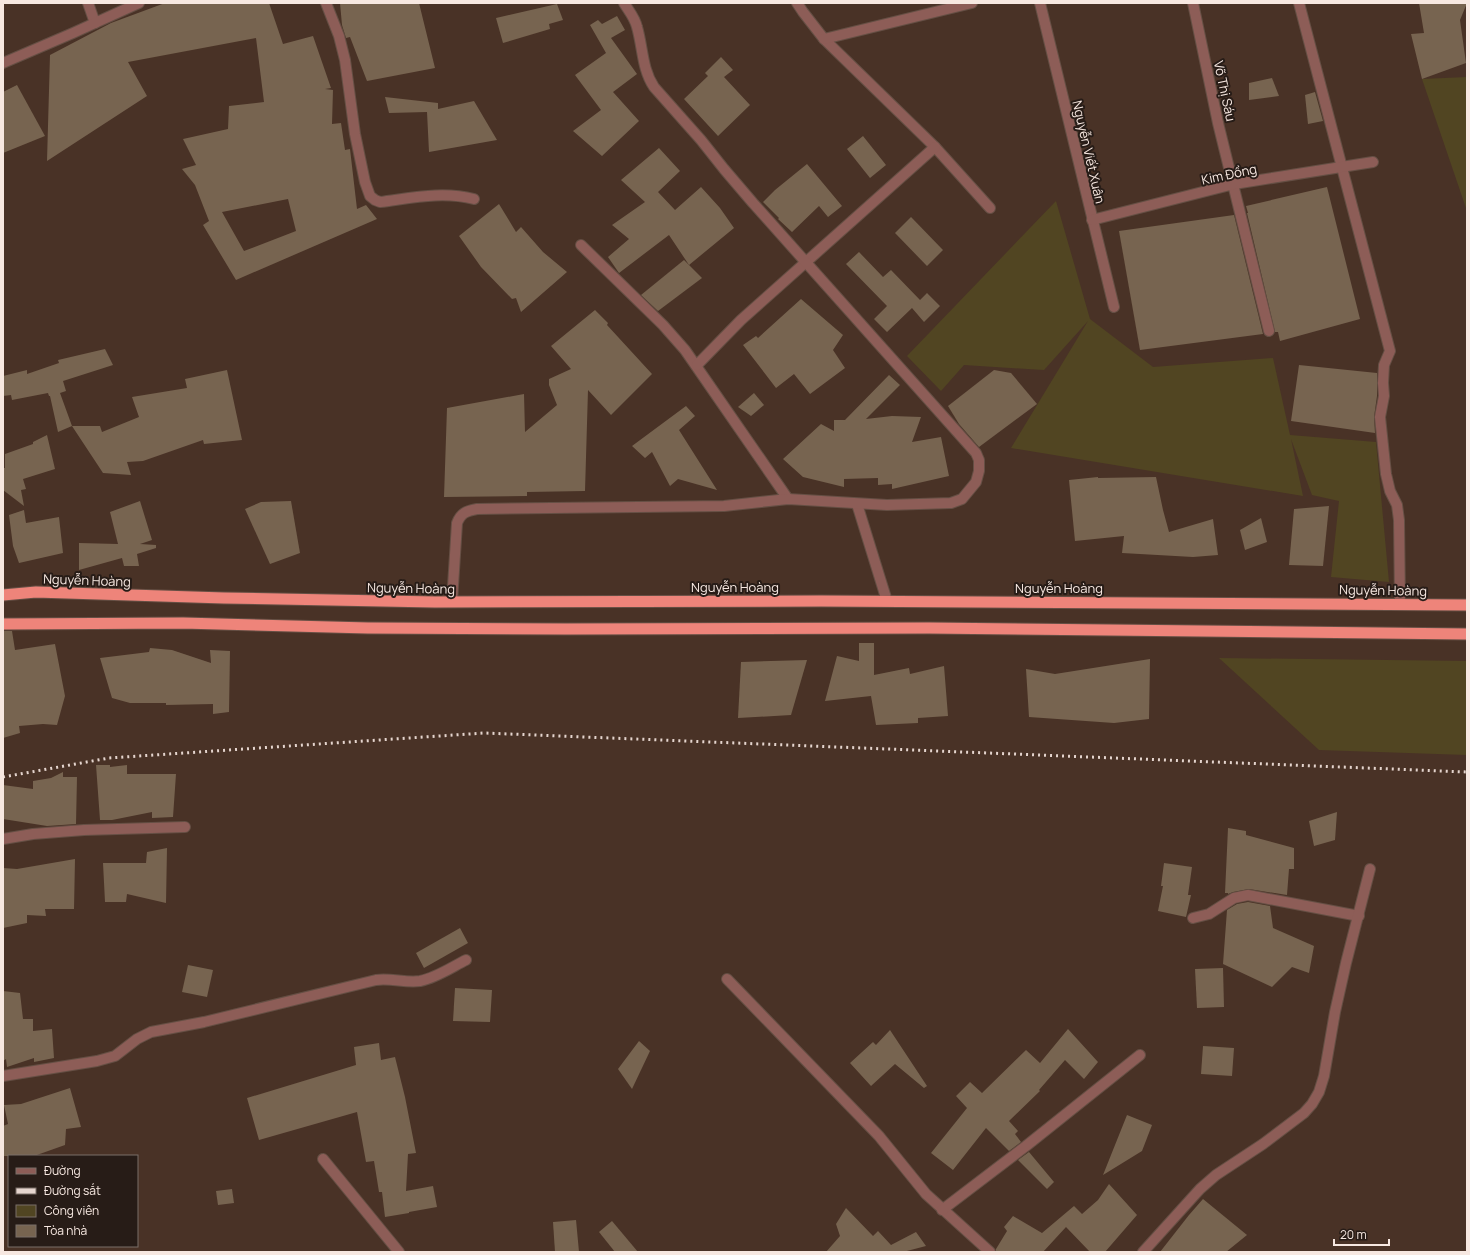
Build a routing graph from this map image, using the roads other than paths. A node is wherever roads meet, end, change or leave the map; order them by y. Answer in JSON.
{"nodes":[{"id":1,"x":88,"y":3,"type":"edge"},
{"id":2,"x":138,"y":3,"type":"edge"},
{"id":3,"x":326,"y":3,"type":"edge"},
{"id":4,"x":624,"y":3,"type":"edge"},
{"id":5,"x":797,"y":3,"type":"edge"},
{"id":6,"x":972,"y":3,"type":"edge"},
{"id":7,"x":1040,"y":3,"type":"edge"},
{"id":8,"x":1193,"y":3,"type":"edge"},
{"id":9,"x":1300,"y":3,"type":"edge"},
{"id":10,"x":95,"y":23,"type":"junction"},
{"id":11,"x":824,"y":39,"type":"junction"},
{"id":12,"x":3,"y":63,"type":"edge"},
{"id":13,"x":935,"y":147,"type":"junction"},
{"id":14,"x":1373,"y":162,"type":"dead end"},
{"id":15,"x":1341,"y":167,"type":"junction"},
{"id":16,"x":1234,"y":184,"type":"junction"},
{"id":17,"x":474,"y":199,"type":"dead end"},
{"id":18,"x":990,"y":208,"type":"dead end"},
{"id":19,"x":1092,"y":220,"type":"junction"},
{"id":20,"x":581,"y":245,"type":"dead end"},
{"id":21,"x":806,"y":261,"type":"junction"},
{"id":22,"x":1114,"y":307,"type":"dead end"},
{"id":23,"x":1269,"y":331,"type":"dead end"},
{"id":24,"x":697,"y":365,"type":"junction"},
{"id":25,"x":788,"y":499,"type":"junction"},
{"id":26,"x":857,"y":504,"type":"junction"},
{"id":27,"x":3,"y":595,"type":"edge"},
{"id":28,"x":887,"y":601,"type":"junction"},
{"id":29,"x":452,"y":602,"type":"junction"},
{"id":30,"x":1400,"y":604,"type":"junction"},
{"id":31,"x":1467,"y":605,"type":"edge"},
{"id":32,"x":3,"y":624,"type":"edge"},
{"id":33,"x":1467,"y":634,"type":"edge"},
{"id":34,"x":185,"y":827,"type":"dead end"},
{"id":35,"x":3,"y":840,"type":"edge"},
{"id":36,"x":1370,"y":869,"type":"dead end"},
{"id":37,"x":1359,"y":916,"type":"junction"},
{"id":38,"x":1193,"y":918,"type":"dead end"},
{"id":39,"x":466,"y":960,"type":"dead end"},
{"id":40,"x":727,"y":979,"type":"dead end"},
{"id":41,"x":1140,"y":1054,"type":"dead end"},
{"id":42,"x":3,"y":1076,"type":"edge"},
{"id":43,"x":323,"y":1159,"type":"dead end"},
{"id":44,"x":942,"y":1210,"type":"junction"},
{"id":45,"x":399,"y":1252,"type":"edge"},
{"id":46,"x":990,"y":1252,"type":"edge"},
{"id":47,"x":1143,"y":1252,"type":"edge"}],
"edges":[{"from":1,"to":10,"type":"street"},
{"from":2,"to":10,"type":"street"},
{"from":3,"to":17,"type":"street"},
{"from":4,"to":21,"type":"street"},
{"from":5,"to":11,"type":"street"},
{"from":6,"to":11,"type":"street"},
{"from":7,"to":19,"type":"street","name":"Nguyễn Viết Xuân"},
{"from":8,"to":16,"type":"street","name":"Võ Thị Sáu"},
{"from":9,"to":15,"type":"street"},
{"from":10,"to":12,"type":"street"},
{"from":11,"to":13,"type":"street"},
{"from":13,"to":18,"type":"street"},
{"from":13,"to":21,"type":"street"},
{"from":14,"to":15,"type":"street","name":"Kim Đồng"},
{"from":15,"to":16,"type":"street","name":"Kim Đồng"},
{"from":15,"to":30,"type":"street"},
{"from":16,"to":19,"type":"street","name":"Kim Đồng"},
{"from":16,"to":23,"type":"street","name":"Võ Thị Sáu"},
{"from":19,"to":22,"type":"street","name":"Nguyễn Viết Xuân"},
{"from":20,"to":24,"type":"street"},
{"from":21,"to":24,"type":"street"},
{"from":21,"to":26,"type":"street"},
{"from":24,"to":25,"type":"street"},
{"from":25,"to":26,"type":"street"},
{"from":25,"to":29,"type":"street"},
{"from":26,"to":28,"type":"street"},
{"from":27,"to":29,"type":"highway","name":"Nguyễn Hoàng"},
{"from":28,"to":29,"type":"highway","name":"Nguyễn Hoàng"},
{"from":28,"to":30,"type":"highway","name":"Nguyễn Hoàng"},
{"from":30,"to":31,"type":"highway","name":"Nguyễn Hoàng"},
{"from":32,"to":33,"type":"highway"},
{"from":34,"to":35,"type":"street"},
{"from":36,"to":37,"type":"street"},
{"from":37,"to":38,"type":"street"},
{"from":37,"to":47,"type":"street"},
{"from":39,"to":42,"type":"street"},
{"from":40,"to":44,"type":"street"},
{"from":41,"to":44,"type":"street"},
{"from":43,"to":45,"type":"street"},
{"from":44,"to":46,"type":"street"}]}
